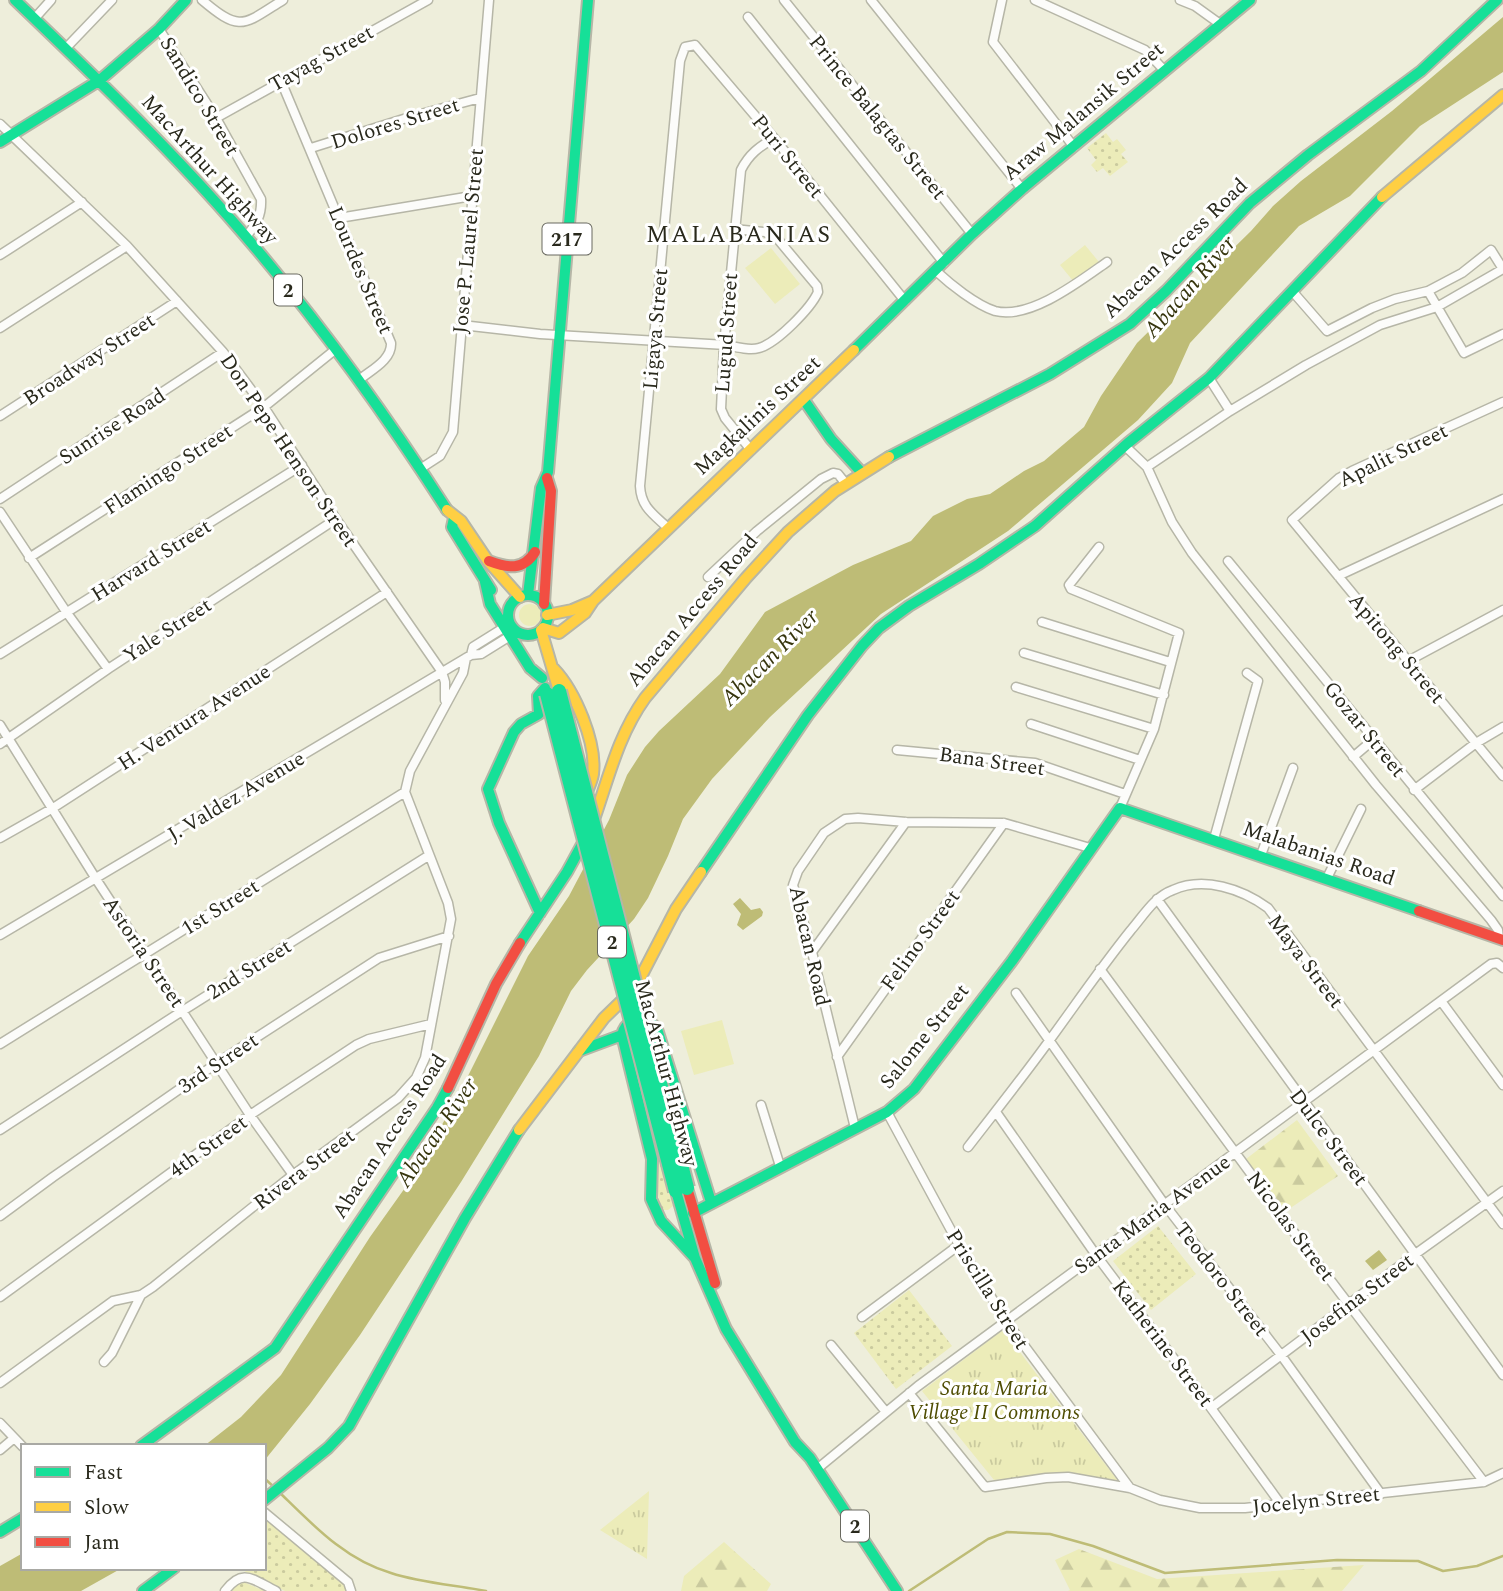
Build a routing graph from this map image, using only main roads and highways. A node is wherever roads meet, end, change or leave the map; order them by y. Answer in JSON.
{"nodes":[{"id":1,"x":15,"y":0,"type":"edge"},
{"id":2,"x":186,"y":0,"type":"edge"},
{"id":3,"x":587,"y":0,"type":"edge"},
{"id":4,"x":1250,"y":0,"type":"edge"},
{"id":5,"x":1497,"y":0,"type":"edge"},
{"id":6,"x":100,"y":80,"type":"junction"},
{"id":7,"x":1503,"y":95,"type":"edge"},
{"id":8,"x":6,"y":138,"type":"edge"},
{"id":9,"x":943,"y":264,"type":"joint"},
{"id":10,"x":804,"y":400,"type":"junction"},
{"id":11,"x":862,"y":473,"type":"junction"},
{"id":12,"x":547,"y":478,"type":"junction"},
{"id":13,"x":454,"y":518,"type":"junction"},
{"id":14,"x":535,"y":552,"type":"junction"},
{"id":15,"x":488,"y":561,"type":"junction"},
{"id":16,"x":524,"y":596,"type":"junction"},
{"id":17,"x":544,"y":619,"type":"junction"},
{"id":18,"x":512,"y":629,"type":"junction"},
{"id":19,"x":552,"y":667,"type":"junction"},
{"id":20,"x":549,"y":688,"type":"junction"},
{"id":21,"x":584,"y":801,"type":"junction"},
{"id":22,"x":1123,"y":801,"type":"joint"},
{"id":23,"x":597,"y":812,"type":"junction"},
{"id":24,"x":580,"y":851,"type":"junction"},
{"id":25,"x":540,"y":914,"type":"junction"},
{"id":26,"x":1501,"y":939,"type":"edge"},
{"id":27,"x":640,"y":980,"type":"junction"},
{"id":28,"x":648,"y":1019,"type":"junction"},
{"id":29,"x":622,"y":1035,"type":"junction"},
{"id":30,"x":579,"y":1051,"type":"junction"},
{"id":31,"x":704,"y":1182,"type":"junction"},
{"id":32,"x":681,"y":1194,"type":"junction"},
{"id":33,"x":711,"y":1202,"type":"junction"},
{"id":34,"x":654,"y":1206,"type":"junction"},
{"id":35,"x":694,"y":1213,"type":"junction"},
{"id":36,"x":695,"y":1258,"type":"junction"},
{"id":37,"x":144,"y":1444,"type":"edge"},
{"id":38,"x":814,"y":1463,"type":"junction"},
{"id":39,"x":266,"y":1502,"type":"edge"},
{"id":40,"x":21,"y":1519,"type":"edge"},
{"id":41,"x":0,"y":1532,"type":"edge"},
{"id":42,"x":171,"y":1570,"type":"edge"},
{"id":43,"x":895,"y":1587,"type":"edge"},
{"id":44,"x":143,"y":1591,"type":"edge"}],
"edges":[{"from":1,"to":6,"type":"main road","name":"MacArthur Highway","number":"2"},
{"from":2,"to":6,"type":"main road"},
{"from":3,"to":12,"type":"main road","number":"217"},
{"from":4,"to":9,"type":"main road","name":"Araw Malansik Street"},
{"from":5,"to":11,"type":"main road","name":"Abacan Access Road"},
{"from":6,"to":8,"type":"main road"},
{"from":6,"to":13,"type":"main road","name":"MacArthur Highway","number":"2"},
{"from":7,"to":27,"type":"main road"},
{"from":9,"to":10,"type":"main road","name":"Magkalinis Street"},
{"from":10,"to":11,"type":"main road"},
{"from":10,"to":17,"type":"main road","name":"Magkalinis Street"},
{"from":11,"to":23,"type":"main road","name":"Abacan Access Road"},
{"from":12,"to":14,"type":"main road","number":"217"},
{"from":12,"to":17,"type":"main road","number":"217"},
{"from":13,"to":15,"type":"main road","name":"MacArthur Highway","number":"2"},
{"from":13,"to":18,"type":"main road","name":"MacArthur Highway","number":"2"},
{"from":14,"to":15,"type":"main road"},
{"from":14,"to":16,"type":"main road","number":"217"},
{"from":15,"to":16,"type":"main road","name":"MacArthur Highway","number":"2"},
{"from":16,"to":17,"type":"main road","number":"2"},
{"from":16,"to":18,"type":"main road"},
{"from":17,"to":18,"type":"main road"},
{"from":17,"to":19,"type":"main road","name":"MacArthur Highway","number":"2"},
{"from":18,"to":20,"type":"main road","name":"MacArthur Highway","number":"2"},
{"from":19,"to":20,"type":"main road","name":"MacArthur Highway","number":"2"},
{"from":19,"to":21,"type":"main road"},
{"from":20,"to":25,"type":"main road"},
{"from":20,"to":32,"type":"main road","name":"MacArthur Highway","number":"2","bridge":true},
{"from":21,"to":23,"type":"main road"},
{"from":21,"to":24,"type":"main road"},
{"from":22,"to":26,"type":"main road","name":"Malabanias Road"},
{"from":22,"to":33,"type":"main road","name":"Salome Street"},
{"from":23,"to":24,"type":"main road","name":"Abacan Access Road"},
{"from":24,"to":25,"type":"main road","name":"Abacan Access Road"},
{"from":25,"to":37,"type":"main road","name":"Abacan Access Road"},
{"from":27,"to":28,"type":"main road"},
{"from":27,"to":30,"type":"main road"},
{"from":28,"to":29,"type":"main road"},
{"from":28,"to":31,"type":"main road"},
{"from":29,"to":30,"type":"main road"},
{"from":29,"to":34,"type":"main road"},
{"from":30,"to":39,"type":"main road"},
{"from":31,"to":33,"type":"main road"},
{"from":31,"to":35,"type":"main road"},
{"from":32,"to":34,"type":"main road"},
{"from":32,"to":35,"type":"main road","name":"MacArthur Highway","number":"2"},
{"from":32,"to":36,"type":"main road","name":"MacArthur Highway","number":"2"},
{"from":33,"to":35,"type":"main road","name":"Salome Street"},
{"from":34,"to":36,"type":"main road"},
{"from":35,"to":38,"type":"main road","name":"MacArthur Highway","number":"2"},
{"from":36,"to":38,"type":"main road","name":"MacArthur Highway","number":"2"},
{"from":38,"to":43,"type":"main road","name":"MacArthur Highway","number":"2"},
{"from":40,"to":41,"type":"main road"},
{"from":42,"to":44,"type":"main road"}]}
